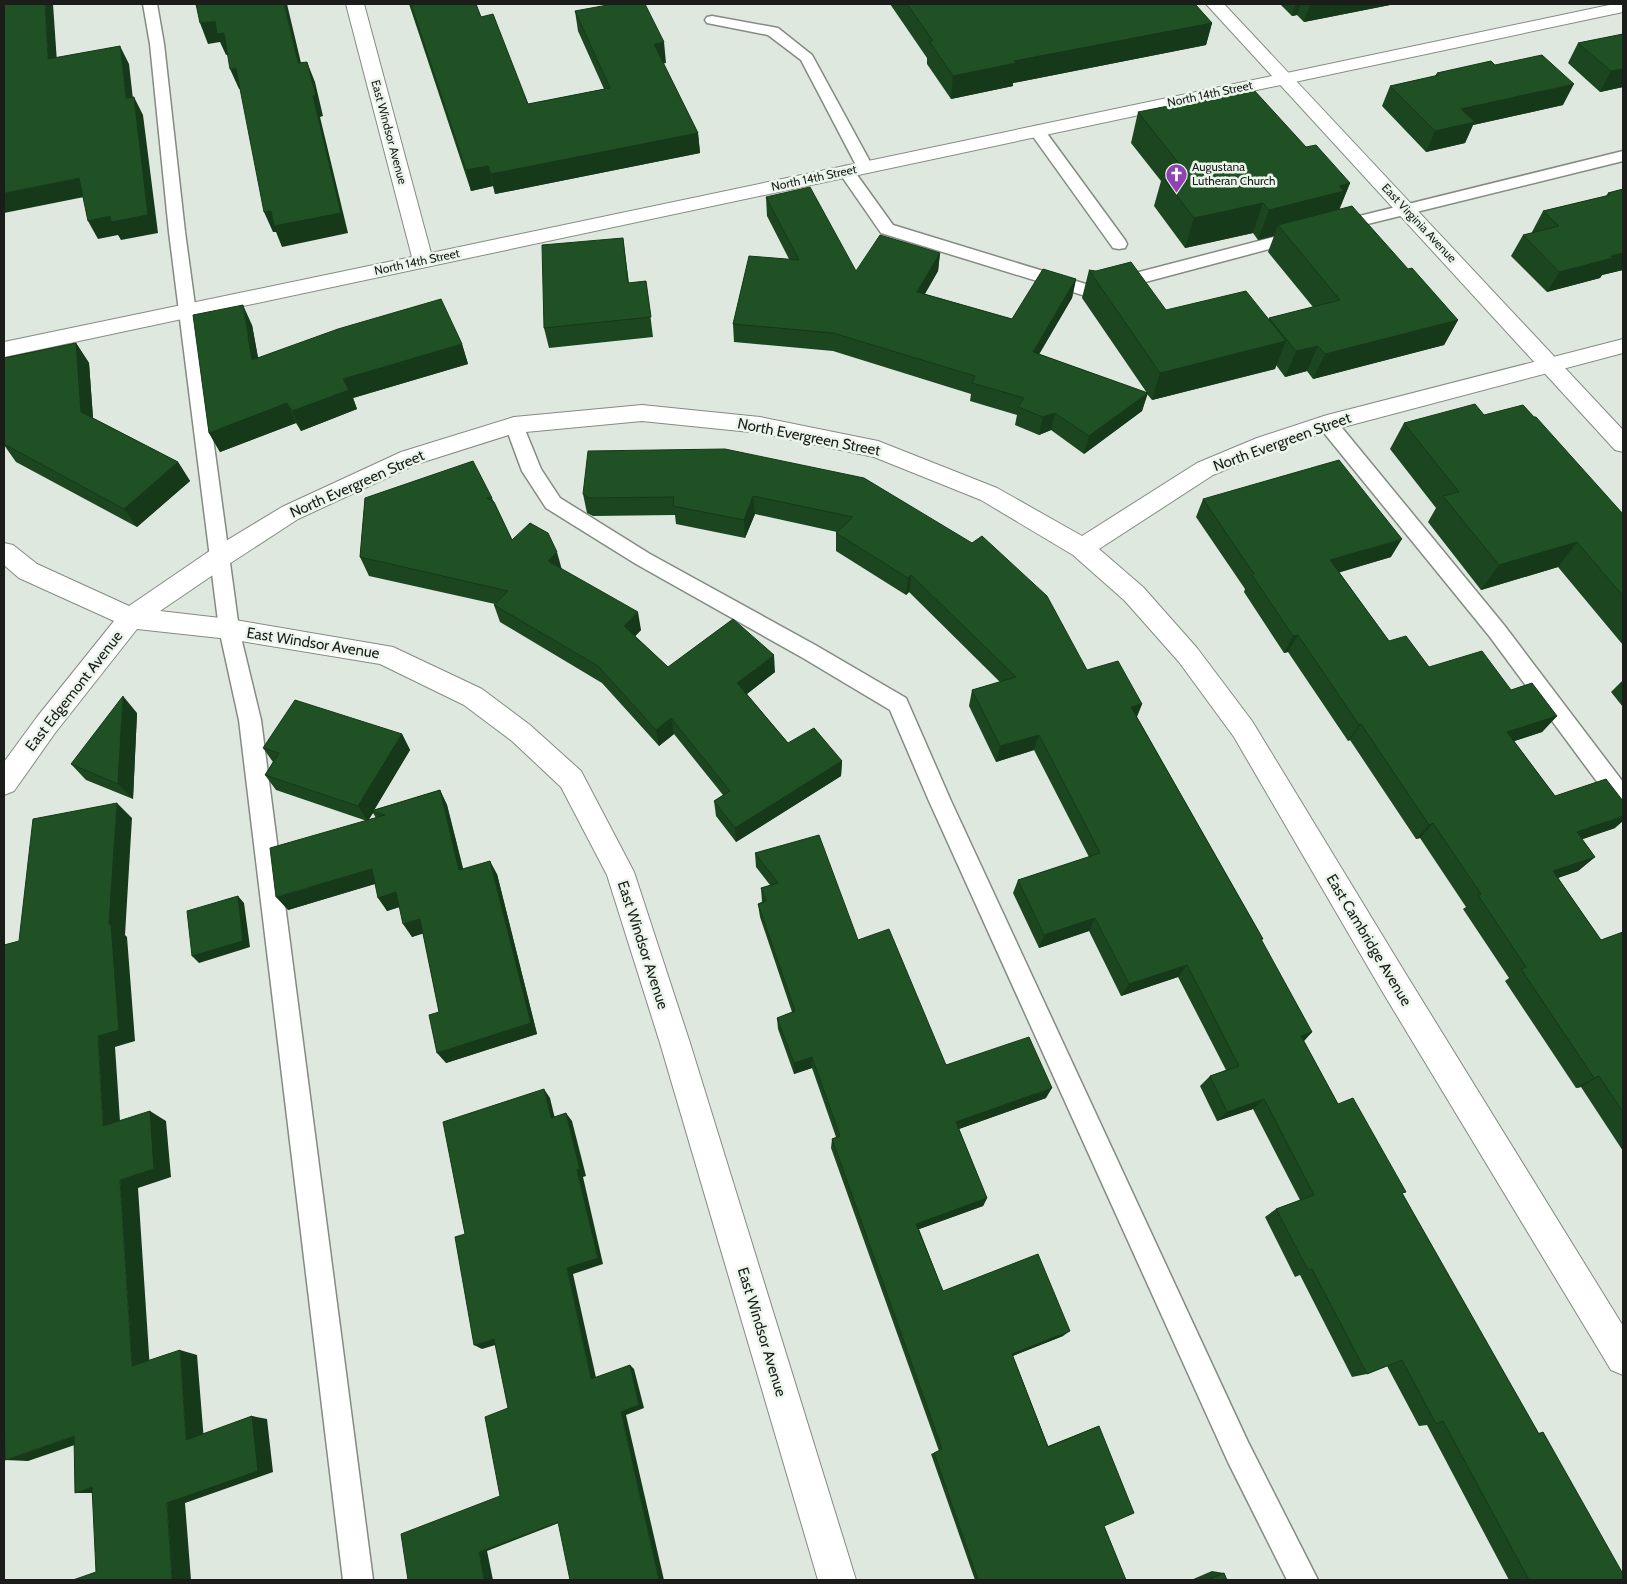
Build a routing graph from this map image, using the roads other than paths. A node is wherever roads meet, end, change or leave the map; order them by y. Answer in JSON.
{"nodes":[{"id":1,"x":150,"y":4,"type":"edge"},
{"id":2,"x":355,"y":4,"type":"edge"},
{"id":3,"x":1215,"y":4,"type":"edge"},
{"id":4,"x":1623,"y":7,"type":"edge"},
{"id":5,"x":712,"y":20,"type":"dead end"},
{"id":6,"x":1284,"y":78,"type":"junction"},
{"id":7,"x":1037,"y":131,"type":"junction"},
{"id":8,"x":1623,"y":156,"type":"edge"},
{"id":9,"x":856,"y":169,"type":"junction"},
{"id":10,"x":1405,"y":209,"type":"junction"},
{"id":11,"x":1119,"y":244,"type":"dead end"},
{"id":12,"x":423,"y":261,"type":"junction"},
{"id":13,"x":189,"y":311,"type":"junction"},
{"id":14,"x":1623,"y":346,"type":"edge"},
{"id":15,"x":4,"y":350,"type":"edge"},
{"id":16,"x":1550,"y":365,"type":"junction"},
{"id":17,"x":1327,"y":423,"type":"junction"},
{"id":18,"x":514,"y":425,"type":"junction"},
{"id":19,"x":1623,"y":444,"type":"edge"},
{"id":20,"x":1082,"y":548,"type":"junction"},
{"id":21,"x":4,"y":552,"type":"edge"},
{"id":22,"x":220,"y":557,"type":"junction"},
{"id":23,"x":130,"y":618,"type":"junction"},
{"id":24,"x":229,"y":629,"type":"junction"},
{"id":25,"x":4,"y":783,"type":"edge"},
{"id":26,"x":1623,"y":799,"type":"edge"},
{"id":27,"x":1623,"y":1358,"type":"edge"},
{"id":28,"x":358,"y":1580,"type":"edge"},
{"id":29,"x":837,"y":1580,"type":"edge"},
{"id":30,"x":1303,"y":1580,"type":"edge"}],
"edges":[{"from":1,"to":13,"type":"lane"},
{"from":2,"to":12,"type":"street","name":"East Windsor Avenue"},
{"from":3,"to":6,"type":"street","name":"East Virginia Avenue"},
{"from":4,"to":6,"type":"street","name":"North 14th Street"},
{"from":5,"to":9,"type":"lane"},
{"from":6,"to":7,"type":"street","name":"North 14th Street"},
{"from":6,"to":10,"type":"street","name":"East Virginia Avenue"},
{"from":7,"to":9,"type":"street","name":"North 14th Street"},
{"from":7,"to":11,"type":"lane"},
{"from":8,"to":10,"type":"lane"},
{"from":9,"to":10,"type":"lane"},
{"from":9,"to":12,"type":"street","name":"North 14th Street"},
{"from":10,"to":16,"type":"street","name":"East Virginia Avenue"},
{"from":12,"to":13,"type":"street","name":"North 14th Street"},
{"from":13,"to":15,"type":"street","name":"North 14th Street"},
{"from":13,"to":22,"type":"lane"},
{"from":14,"to":16,"type":"street","name":"North Evergreen Street"},
{"from":16,"to":17,"type":"street","name":"North Evergreen Street"},
{"from":16,"to":19,"type":"street","name":"East Virginia Avenue"},
{"from":17,"to":20,"type":"street","name":"North Evergreen Street"},
{"from":17,"to":26,"type":"lane"},
{"from":18,"to":20,"type":"street","name":"North Evergreen Street"},
{"from":18,"to":22,"type":"street","name":"North Evergreen Street"},
{"from":18,"to":30,"type":"lane"},
{"from":20,"to":27,"type":"street","name":"East Cambridge Avenue"},
{"from":21,"to":23,"type":"street","name":"East Edgemont Avenue"},
{"from":22,"to":23,"type":"street","name":"North Evergreen Street"},
{"from":22,"to":24,"type":"lane"},
{"from":23,"to":24,"type":"street","name":"East Windsor Avenue"},
{"from":23,"to":25,"type":"street","name":"East Edgemont Avenue"},
{"from":24,"to":28,"type":"lane"},
{"from":24,"to":29,"type":"street","name":"East Windsor Avenue"}]}
